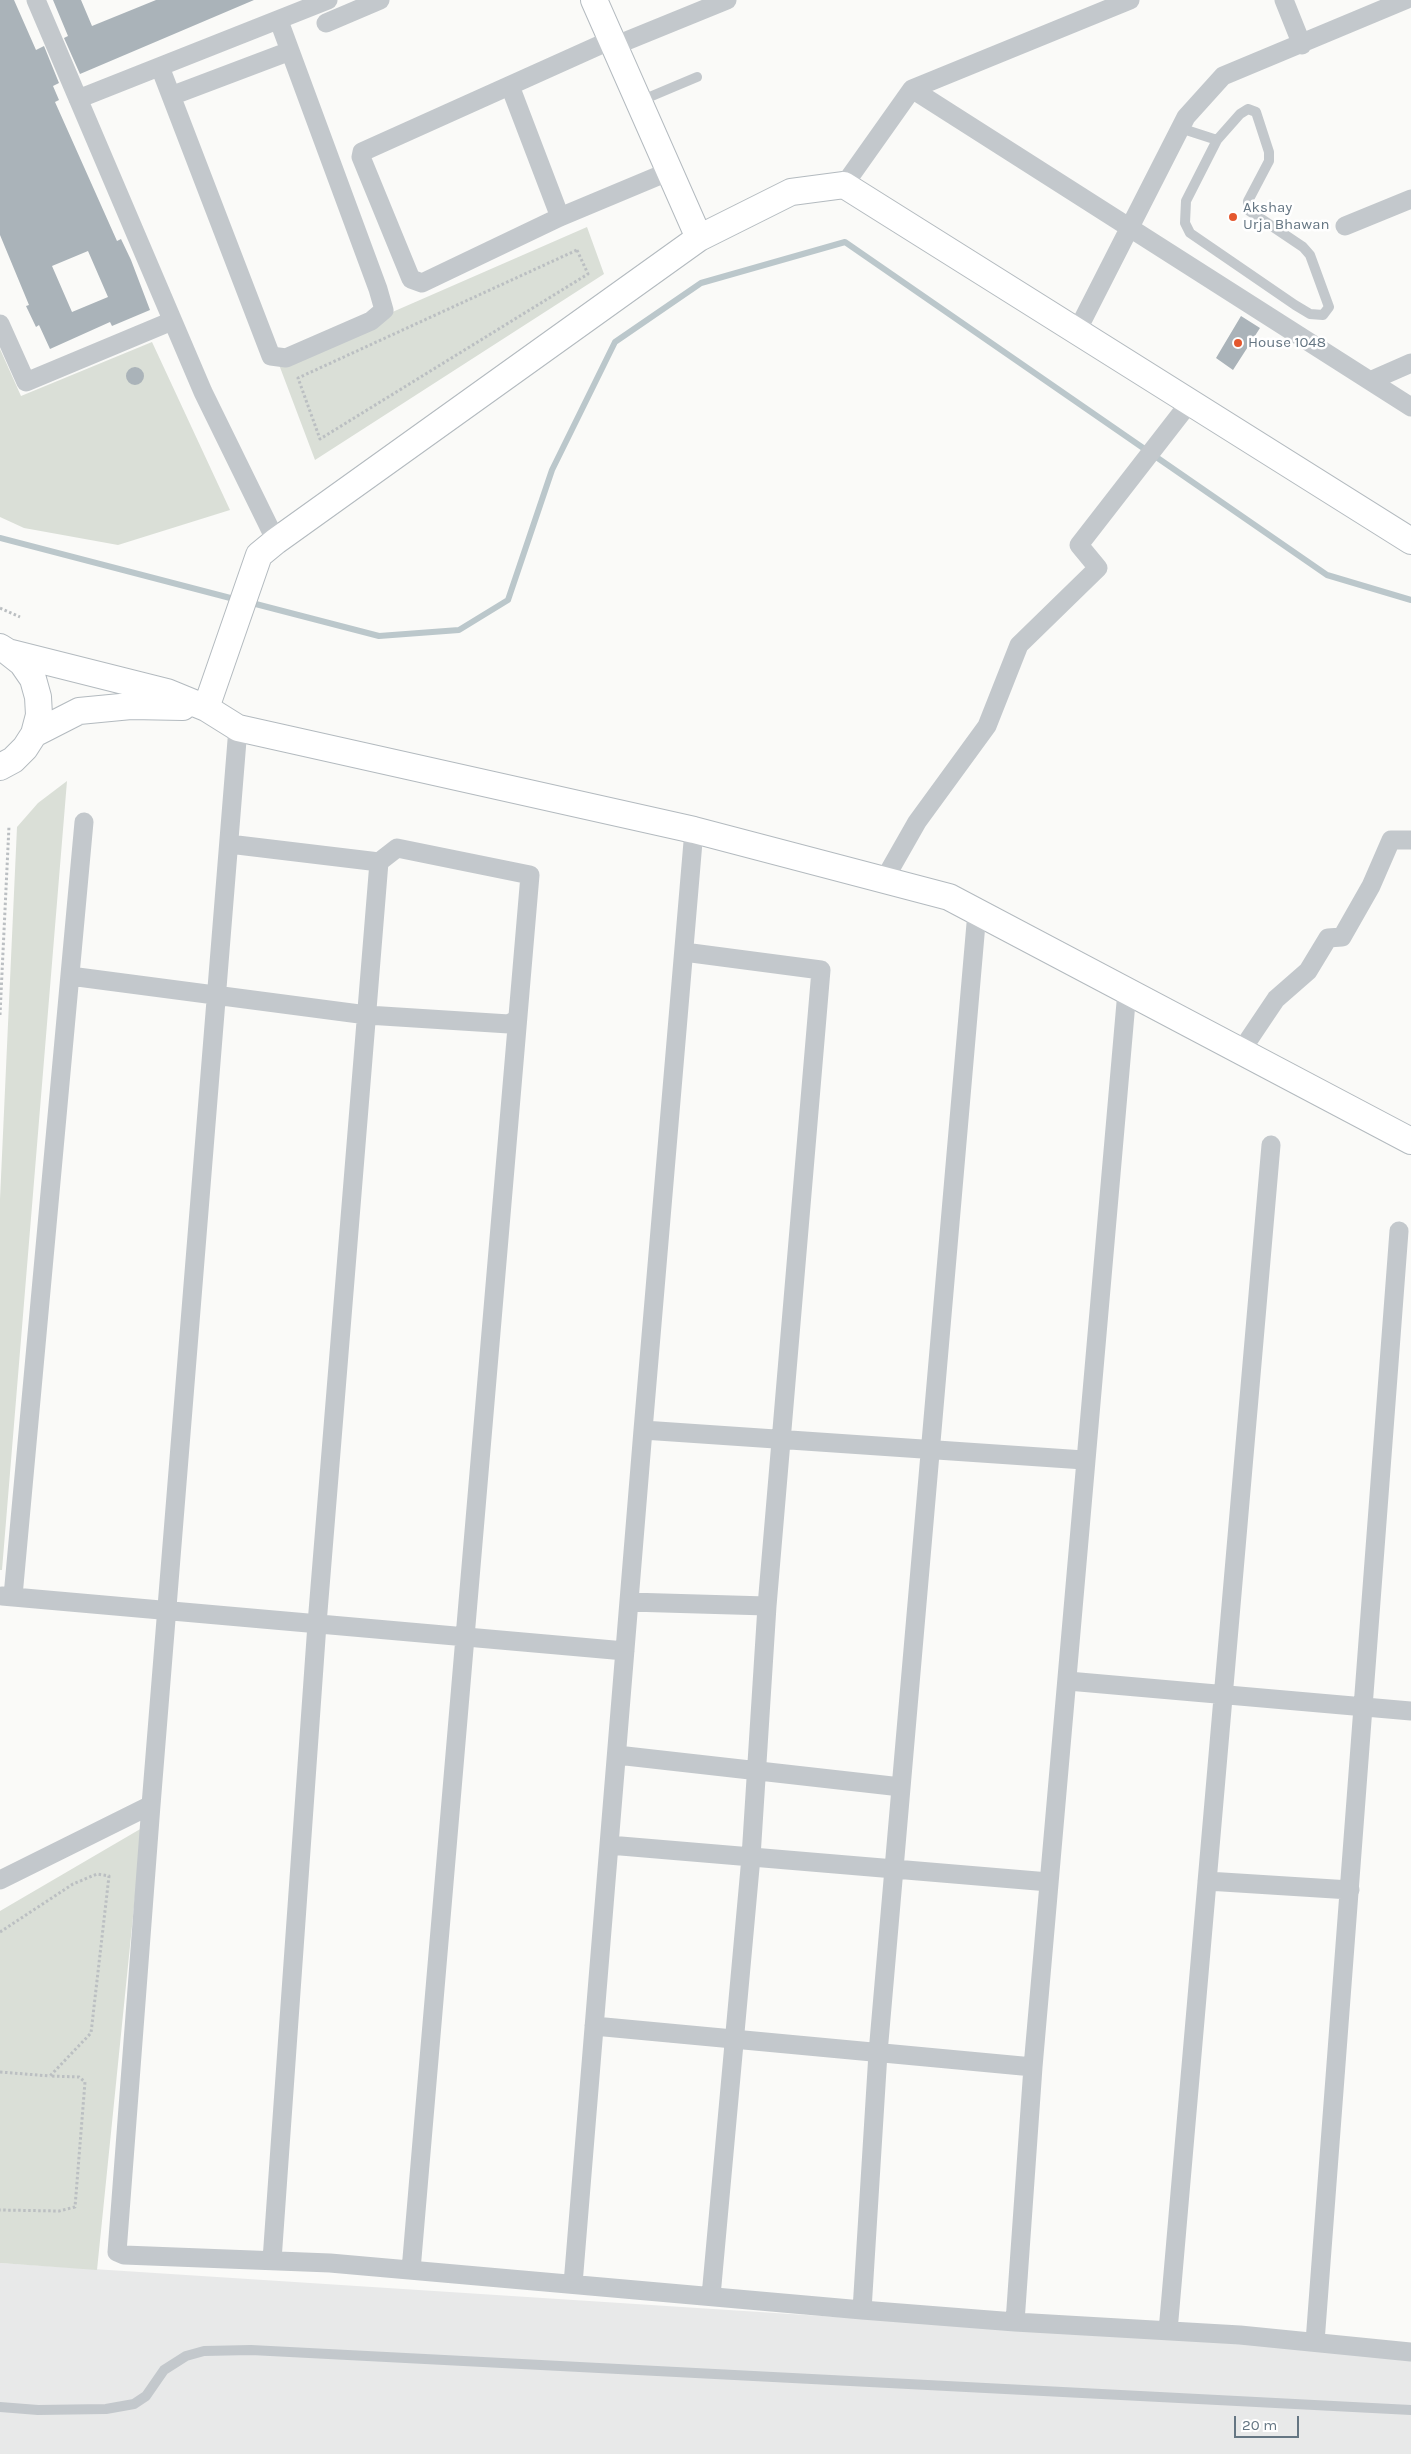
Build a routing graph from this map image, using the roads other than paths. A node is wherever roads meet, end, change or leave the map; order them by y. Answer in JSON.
{"nodes":[{"id":1,"x":36,"y":0,"type":"edge"},
{"id":2,"x":328,"y":0,"type":"edge"},
{"id":3,"x":380,"y":0,"type":"edge"},
{"id":4,"x":594,"y":0,"type":"edge"},
{"id":5,"x":727,"y":0,"type":"edge"},
{"id":6,"x":1130,"y":0,"type":"edge"},
{"id":7,"x":1284,"y":0,"type":"edge"},
{"id":8,"x":1405,"y":0,"type":"edge"},
{"id":9,"x":279,"y":21,"type":"junction"},
{"id":10,"x":326,"y":24,"type":"dead end"},
{"id":11,"x":613,"y":43,"type":"junction"},
{"id":12,"x":1302,"y":45,"type":"junction"},
{"id":13,"x":290,"y":51,"type":"junction"},
{"id":14,"x":160,"y":67,"type":"junction"},
{"id":15,"x":698,"y":77,"type":"dead end"},
{"id":16,"x":510,"y":86,"type":"junction"},
{"id":17,"x":912,"y":89,"type":"junction"},
{"id":18,"x":172,"y":96,"type":"junction"},
{"id":19,"x":78,"y":99,"type":"junction"},
{"id":20,"x":639,"y":102,"type":"junction"},
{"id":21,"x":1180,"y":128,"type":"junction"},
{"id":22,"x":1217,"y":140,"type":"junction"},
{"id":23,"x":670,"y":171,"type":"junction"},
{"id":24,"x":844,"y":184,"type":"junction"},
{"id":25,"x":1411,"y":199,"type":"edge"},
{"id":26,"x":560,"y":217,"type":"junction"},
{"id":27,"x":1344,"y":226,"type":"dead end"},
{"id":28,"x":1129,"y":228,"type":"junction"},
{"id":29,"x":699,"y":238,"type":"junction"},
{"id":30,"x":172,"y":321,"type":"junction"},
{"id":31,"x":0,"y":324,"type":"edge"},
{"id":32,"x":1077,"y":331,"type":"junction"},
{"id":33,"x":1411,"y":363,"type":"edge"},
{"id":34,"x":1370,"y":381,"type":"junction"},
{"id":35,"x":1190,"y":402,"type":"junction"},
{"id":36,"x":1411,"y":407,"type":"edge"},
{"id":37,"x":276,"y":541,"type":"junction"},
{"id":38,"x":1411,"y":541,"type":"edge"},
{"id":39,"x":3,"y":649,"type":"edge"},
{"id":40,"x":206,"y":708,"type":"junction"},
{"id":41,"x":238,"y":728,"type":"junction"},
{"id":42,"x":34,"y":734,"type":"junction"},
{"id":43,"x":0,"y":767,"type":"edge"},
{"id":44,"x":84,"y":822,"type":"dead end"},
{"id":45,"x":694,"y":830,"type":"junction"},
{"id":46,"x":1411,"y":840,"type":"edge"},
{"id":47,"x":229,"y":844,"type":"junction"},
{"id":48,"x":380,"y":862,"type":"junction"},
{"id":49,"x":884,"y":880,"type":"junction"},
{"id":50,"x":977,"y":912,"type":"junction"},
{"id":51,"x":684,"y":952,"type":"junction"},
{"id":52,"x":70,"y":976,"type":"junction"},
{"id":53,"x":1127,"y":991,"type":"junction"},
{"id":54,"x":217,"y":995,"type":"junction"},
{"id":55,"x":367,"y":1015,"type":"junction"},
{"id":56,"x":517,"y":1019,"type":"junction"},
{"id":57,"x":1241,"y":1052,"type":"junction"},
{"id":58,"x":1411,"y":1141,"type":"edge"},
{"id":59,"x":1271,"y":1145,"type":"dead end"},
{"id":60,"x":1399,"y":1231,"type":"dead end"},
{"id":61,"x":643,"y":1430,"type":"junction"},
{"id":62,"x":781,"y":1439,"type":"junction"},
{"id":63,"x":929,"y":1449,"type":"junction"},
{"id":64,"x":1084,"y":1460,"type":"junction"},
{"id":65,"x":6,"y":1596,"type":"edge"},
{"id":66,"x":629,"y":1602,"type":"junction"},
{"id":67,"x":768,"y":1606,"type":"junction"},
{"id":68,"x":166,"y":1610,"type":"junction"},
{"id":69,"x":317,"y":1624,"type":"junction"},
{"id":70,"x":465,"y":1637,"type":"junction"},
{"id":71,"x":626,"y":1651,"type":"junction"},
{"id":72,"x":1068,"y":1681,"type":"junction"},
{"id":73,"x":1223,"y":1695,"type":"junction"},
{"id":74,"x":1363,"y":1706,"type":"junction"},
{"id":75,"x":1411,"y":1711,"type":"edge"},
{"id":76,"x":617,"y":1755,"type":"junction"},
{"id":77,"x":757,"y":1771,"type":"junction"},
{"id":78,"x":900,"y":1787,"type":"junction"},
{"id":79,"x":151,"y":1805,"type":"junction"},
{"id":80,"x":609,"y":1845,"type":"junction"},
{"id":81,"x":751,"y":1857,"type":"junction"},
{"id":82,"x":894,"y":1869,"type":"junction"},
{"id":83,"x":0,"y":1880,"type":"edge"},
{"id":84,"x":1207,"y":1881,"type":"junction"},
{"id":85,"x":1049,"y":1882,"type":"junction"},
{"id":86,"x":1350,"y":1890,"type":"junction"},
{"id":87,"x":594,"y":2026,"type":"junction"},
{"id":88,"x":734,"y":2040,"type":"junction"},
{"id":89,"x":878,"y":2053,"type":"junction"},
{"id":90,"x":1032,"y":2068,"type":"junction"},
{"id":91,"x":272,"y":2260,"type":"junction"},
{"id":92,"x":411,"y":2270,"type":"junction"},
{"id":93,"x":573,"y":2284,"type":"junction"},
{"id":94,"x":710,"y":2296,"type":"junction"},
{"id":95,"x":862,"y":2310,"type":"junction"},
{"id":96,"x":1014,"y":2322,"type":"junction"},
{"id":97,"x":1168,"y":2331,"type":"junction"},
{"id":98,"x":1315,"y":2342,"type":"junction"},
{"id":99,"x":1411,"y":2352,"type":"edge"},
{"id":100,"x":0,"y":2407,"type":"edge"},
{"id":101,"x":1411,"y":2410,"type":"edge"}],
"edges":[{"from":1,"to":19,"type":"street"},
{"from":2,"to":9,"type":"street"},
{"from":3,"to":10,"type":"street"},
{"from":4,"to":11,"type":"street"},
{"from":5,"to":11,"type":"street"},
{"from":6,"to":17,"type":"street"},
{"from":7,"to":12,"type":"street"},
{"from":8,"to":12,"type":"street"},
{"from":9,"to":13,"type":"street"},
{"from":9,"to":14,"type":"street"},
{"from":11,"to":16,"type":"street"},
{"from":11,"to":20,"type":"street"},
{"from":12,"to":21,"type":"street"},
{"from":13,"to":18,"type":"street"},
{"from":13,"to":18,"type":"street"},
{"from":14,"to":18,"type":"street"},
{"from":14,"to":19,"type":"street"},
{"from":15,"to":20,"type":"lane"},
{"from":16,"to":26,"type":"street"},
{"from":16,"to":26,"type":"street"},
{"from":17,"to":24,"type":"street"},
{"from":17,"to":28,"type":"street"},
{"from":19,"to":30,"type":"street"},
{"from":20,"to":23,"type":"street"},
{"from":21,"to":22,"type":"lane"},
{"from":21,"to":28,"type":"street"},
{"from":22,"to":22,"type":"lane"},
{"from":23,"to":26,"type":"street"},
{"from":23,"to":29,"type":"street"},
{"from":24,"to":29,"type":"street"},
{"from":24,"to":32,"type":"street"},
{"from":25,"to":27,"type":"street"},
{"from":28,"to":32,"type":"street"},
{"from":28,"to":34,"type":"street"},
{"from":29,"to":37,"type":"street"},
{"from":30,"to":31,"type":"street"},
{"from":30,"to":37,"type":"street"},
{"from":32,"to":35,"type":"street"},
{"from":33,"to":34,"type":"street"},
{"from":34,"to":36,"type":"street"},
{"from":35,"to":38,"type":"street"},
{"from":35,"to":49,"type":"street"},
{"from":37,"to":40,"type":"street"},
{"from":39,"to":40,"type":"street"},
{"from":39,"to":42,"type":"street"},
{"from":40,"to":41,"type":"street"},
{"from":40,"to":42,"type":"street"},
{"from":41,"to":45,"type":"street"},
{"from":41,"to":47,"type":"street"},
{"from":42,"to":43,"type":"street"},
{"from":44,"to":52,"type":"street"},
{"from":45,"to":49,"type":"street"},
{"from":45,"to":51,"type":"street"},
{"from":46,"to":57,"type":"street"},
{"from":47,"to":48,"type":"street"},
{"from":47,"to":54,"type":"street"},
{"from":48,"to":55,"type":"street"},
{"from":48,"to":56,"type":"street"},
{"from":49,"to":50,"type":"street"},
{"from":50,"to":53,"type":"street"},
{"from":50,"to":63,"type":"street"},
{"from":51,"to":61,"type":"street"},
{"from":51,"to":62,"type":"street"},
{"from":52,"to":54,"type":"street"},
{"from":52,"to":65,"type":"street"},
{"from":53,"to":57,"type":"street"},
{"from":53,"to":64,"type":"street"},
{"from":54,"to":55,"type":"street"},
{"from":54,"to":68,"type":"street"},
{"from":55,"to":56,"type":"street"},
{"from":55,"to":69,"type":"street"},
{"from":56,"to":70,"type":"street"},
{"from":57,"to":58,"type":"street"},
{"from":59,"to":73,"type":"street"},
{"from":60,"to":74,"type":"street"},
{"from":61,"to":62,"type":"street"},
{"from":61,"to":66,"type":"street"},
{"from":62,"to":63,"type":"street"},
{"from":62,"to":67,"type":"street"},
{"from":63,"to":64,"type":"street"},
{"from":63,"to":78,"type":"street"},
{"from":64,"to":72,"type":"street"},
{"from":65,"to":68,"type":"street"},
{"from":66,"to":67,"type":"street"},
{"from":66,"to":71,"type":"street"},
{"from":67,"to":77,"type":"street"},
{"from":68,"to":69,"type":"street"},
{"from":68,"to":79,"type":"street"},
{"from":69,"to":70,"type":"street"},
{"from":69,"to":91,"type":"street"},
{"from":70,"to":71,"type":"street"},
{"from":70,"to":92,"type":"street"},
{"from":71,"to":76,"type":"street"},
{"from":72,"to":73,"type":"street"},
{"from":72,"to":85,"type":"street"},
{"from":73,"to":74,"type":"street"},
{"from":73,"to":84,"type":"street"},
{"from":74,"to":75,"type":"street"},
{"from":74,"to":86,"type":"street"},
{"from":76,"to":77,"type":"street"},
{"from":76,"to":80,"type":"street"},
{"from":77,"to":78,"type":"street"},
{"from":77,"to":81,"type":"street"},
{"from":78,"to":82,"type":"street"},
{"from":79,"to":83,"type":"street"},
{"from":79,"to":91,"type":"street"},
{"from":80,"to":81,"type":"street"},
{"from":80,"to":87,"type":"street"},
{"from":81,"to":82,"type":"street"},
{"from":81,"to":88,"type":"street"},
{"from":82,"to":85,"type":"street"},
{"from":82,"to":89,"type":"street"},
{"from":84,"to":86,"type":"street"},
{"from":84,"to":97,"type":"street"},
{"from":85,"to":90,"type":"street"},
{"from":86,"to":98,"type":"street"},
{"from":87,"to":88,"type":"street"},
{"from":87,"to":93,"type":"street"},
{"from":88,"to":89,"type":"street"},
{"from":88,"to":94,"type":"street"},
{"from":89,"to":90,"type":"street"},
{"from":89,"to":95,"type":"street"},
{"from":90,"to":96,"type":"street"},
{"from":91,"to":92,"type":"street"},
{"from":92,"to":93,"type":"street"},
{"from":93,"to":94,"type":"street"},
{"from":94,"to":95,"type":"street"},
{"from":95,"to":96,"type":"street"},
{"from":96,"to":97,"type":"street"},
{"from":97,"to":98,"type":"street"},
{"from":98,"to":99,"type":"street"},
{"from":100,"to":101,"type":"lane"}]}
